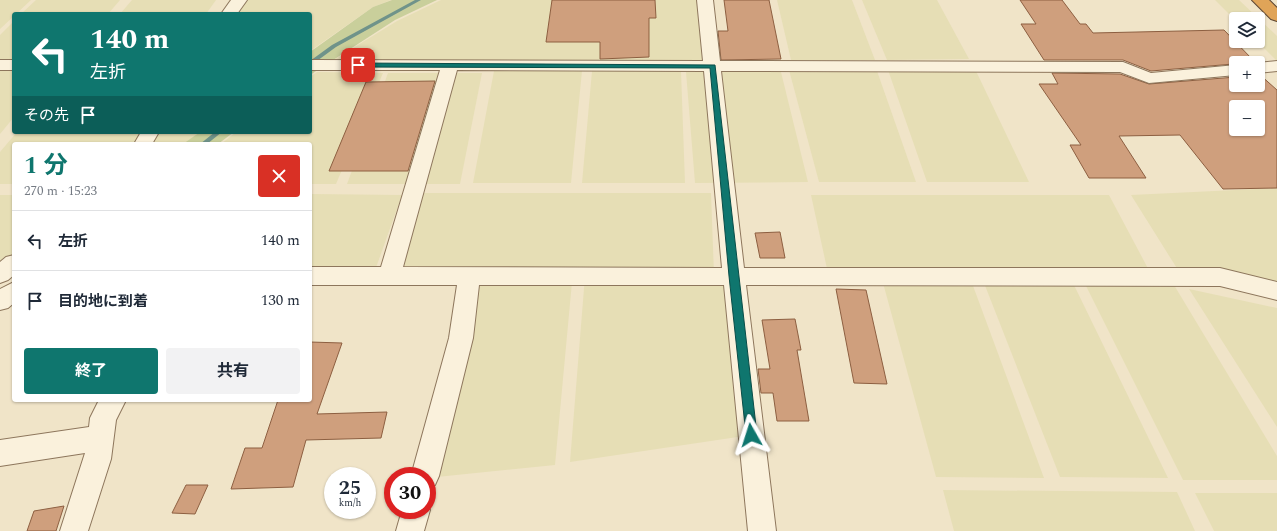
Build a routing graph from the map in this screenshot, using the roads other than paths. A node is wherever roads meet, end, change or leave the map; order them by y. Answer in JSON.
{"nodes":[{"id":1,"x":239,"y":0,"type":"edge"},
{"id":2,"x":706,"y":0,"type":"edge"},
{"id":3,"x":1260,"y":0,"type":"edge"},
{"id":4,"x":230,"y":12,"type":"edge"},
{"id":5,"x":1277,"y":16,"type":"edge"},
{"id":6,"x":0,"y":65,"type":"edge"},
{"id":7,"x":12,"y":65,"type":"edge"},
{"id":8,"x":312,"y":65,"type":"edge"},
{"id":9,"x":450,"y":66,"type":"junction"},
{"id":10,"x":713,"y":66,"type":"junction"},
{"id":11,"x":1277,"y":66,"type":"edge"},
{"id":12,"x":1265,"y":67,"type":"edge"},
{"id":13,"x":1229,"y":71,"type":"edge"},
{"id":14,"x":12,"y":265,"type":"edge"},
{"id":15,"x":0,"y":274,"type":"edge"},
{"id":16,"x":12,"y":275,"type":"edge"},
{"id":17,"x":312,"y":276,"type":"edge"},
{"id":18,"x":390,"y":276,"type":"junction"},
{"id":19,"x":470,"y":276,"type":"junction"},
{"id":20,"x":734,"y":276,"type":"junction"},
{"id":21,"x":1277,"y":291,"type":"edge"},
{"id":22,"x":12,"y":292,"type":"edge"},
{"id":23,"x":0,"y":301,"type":"edge"},
{"id":24,"x":112,"y":402,"type":"edge"},
{"id":25,"x":100,"y":438,"type":"junction"},
{"id":26,"x":0,"y":453,"type":"edge"},
{"id":27,"x":427,"y":467,"type":"edge"},
{"id":28,"x":413,"y":519,"type":"edge"},
{"id":29,"x":74,"y":531,"type":"edge"},
{"id":30,"x":410,"y":531,"type":"edge"},
{"id":31,"x":762,"y":531,"type":"edge"}],
"edges":[{"from":1,"to":4,"type":"street"},
{"from":2,"to":10,"type":"street"},
{"from":3,"to":5,"type":"highway"},
{"from":6,"to":7,"type":"street"},
{"from":8,"to":9,"type":"street"},
{"from":9,"to":10,"type":"street"},
{"from":9,"to":18,"type":"street"},
{"from":10,"to":13,"type":"street"},
{"from":10,"to":20,"type":"street"},
{"from":11,"to":12,"type":"street"},
{"from":14,"to":15,"type":"street"},
{"from":15,"to":16,"type":"street"},
{"from":17,"to":18,"type":"street"},
{"from":18,"to":19,"type":"street"},
{"from":19,"to":20,"type":"street"},
{"from":19,"to":27,"type":"street"},
{"from":20,"to":21,"type":"street"},
{"from":20,"to":31,"type":"street"},
{"from":22,"to":23,"type":"street"},
{"from":24,"to":25,"type":"street"},
{"from":25,"to":26,"type":"street"},
{"from":25,"to":29,"type":"street"},
{"from":28,"to":30,"type":"street"}]}
